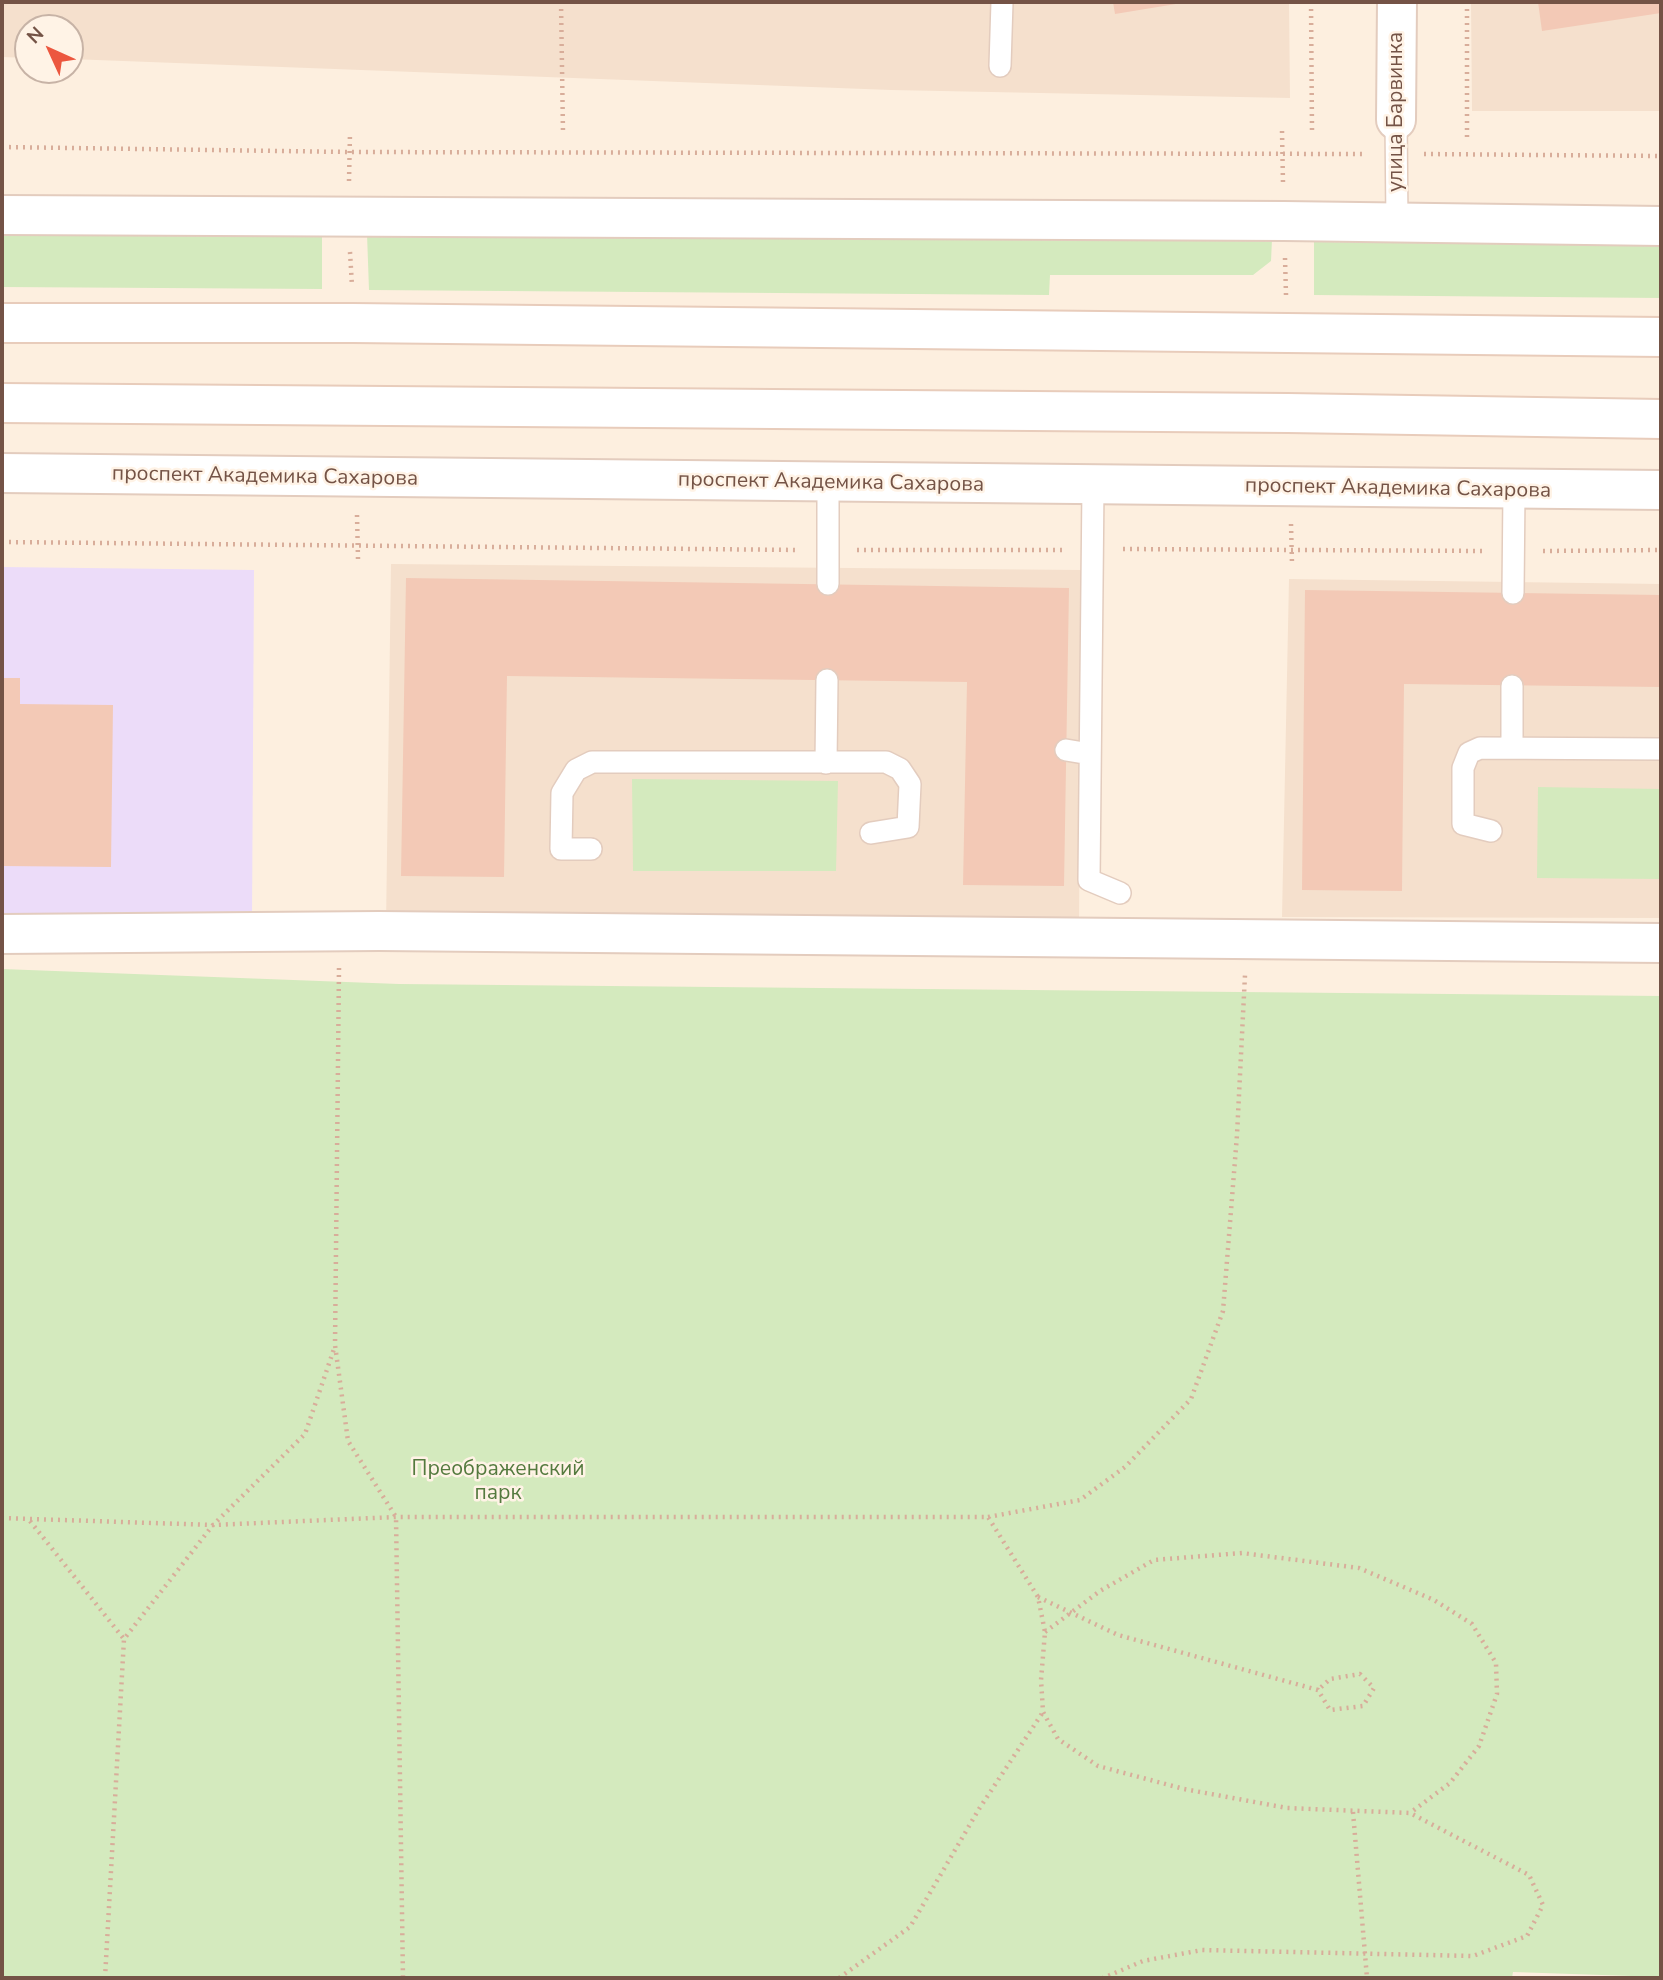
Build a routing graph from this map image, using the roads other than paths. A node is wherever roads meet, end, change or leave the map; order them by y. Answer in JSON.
{"nodes":[{"id":1,"x":1002,"y":2,"type":"edge"},
{"id":2,"x":1397,"y":2,"type":"edge"},
{"id":3,"x":1000,"y":65,"type":"dead end"},
{"id":4,"x":1397,"y":136,"type":"joint"},
{"id":5,"x":2,"y":215,"type":"edge"},
{"id":6,"x":1397,"y":223,"type":"junction"},
{"id":7,"x":1661,"y":226,"type":"edge"},
{"id":8,"x":2,"y":323,"type":"edge"},
{"id":9,"x":1661,"y":337,"type":"edge"},
{"id":10,"x":2,"y":403,"type":"edge"},
{"id":11,"x":1661,"y":419,"type":"edge"},
{"id":12,"x":2,"y":473,"type":"edge"},
{"id":13,"x":828,"y":483,"type":"junction"},
{"id":14,"x":1093,"y":486,"type":"junction"},
{"id":15,"x":1661,"y":490,"type":"edge"},
{"id":16,"x":1514,"y":491,"type":"junction"},
{"id":17,"x":828,"y":584,"type":"dead end"},
{"id":18,"x":1513,"y":593,"type":"dead end"},
{"id":19,"x":827,"y":680,"type":"dead end"},
{"id":20,"x":1512,"y":686,"type":"dead end"},
{"id":21,"x":1511,"y":748,"type":"junction"},
{"id":22,"x":1661,"y":749,"type":"edge"},
{"id":23,"x":1066,"y":750,"type":"dead end"},
{"id":24,"x":1090,"y":754,"type":"junction"},
{"id":25,"x":827,"y":763,"type":"junction"},
{"id":26,"x":1491,"y":831,"type":"dead end"},
{"id":27,"x":871,"y":833,"type":"dead end"},
{"id":28,"x":591,"y":849,"type":"dead end"},
{"id":29,"x":1119,"y":893,"type":"dead end"},
{"id":30,"x":2,"y":933,"type":"edge"},
{"id":31,"x":1661,"y":943,"type":"edge"}],
"edges":[{"from":1,"to":3,"type":"lane"},
{"from":2,"to":4,"type":"street","name":"улица Барвинка"},
{"from":4,"to":6,"type":"lane","name":"улица Барвинка"},
{"from":5,"to":6,"type":"street"},
{"from":6,"to":7,"type":"street"},
{"from":8,"to":9,"type":"street"},
{"from":10,"to":11,"type":"street"},
{"from":12,"to":13,"type":"street","name":"проспект Академика Сахарова"},
{"from":13,"to":14,"type":"street","name":"проспект Академика Сахарова"},
{"from":13,"to":17,"type":"lane"},
{"from":14,"to":16,"type":"street","name":"проспект Академика Сахарова"},
{"from":14,"to":24,"type":"lane"},
{"from":15,"to":16,"type":"street","name":"проспект Академика Сахарова"},
{"from":16,"to":18,"type":"lane"},
{"from":19,"to":25,"type":"lane"},
{"from":20,"to":21,"type":"lane"},
{"from":21,"to":22,"type":"lane"},
{"from":21,"to":26,"type":"lane"},
{"from":23,"to":24,"type":"lane"},
{"from":24,"to":29,"type":"lane"},
{"from":25,"to":27,"type":"lane"},
{"from":25,"to":28,"type":"lane"},
{"from":30,"to":31,"type":"street"}]}
